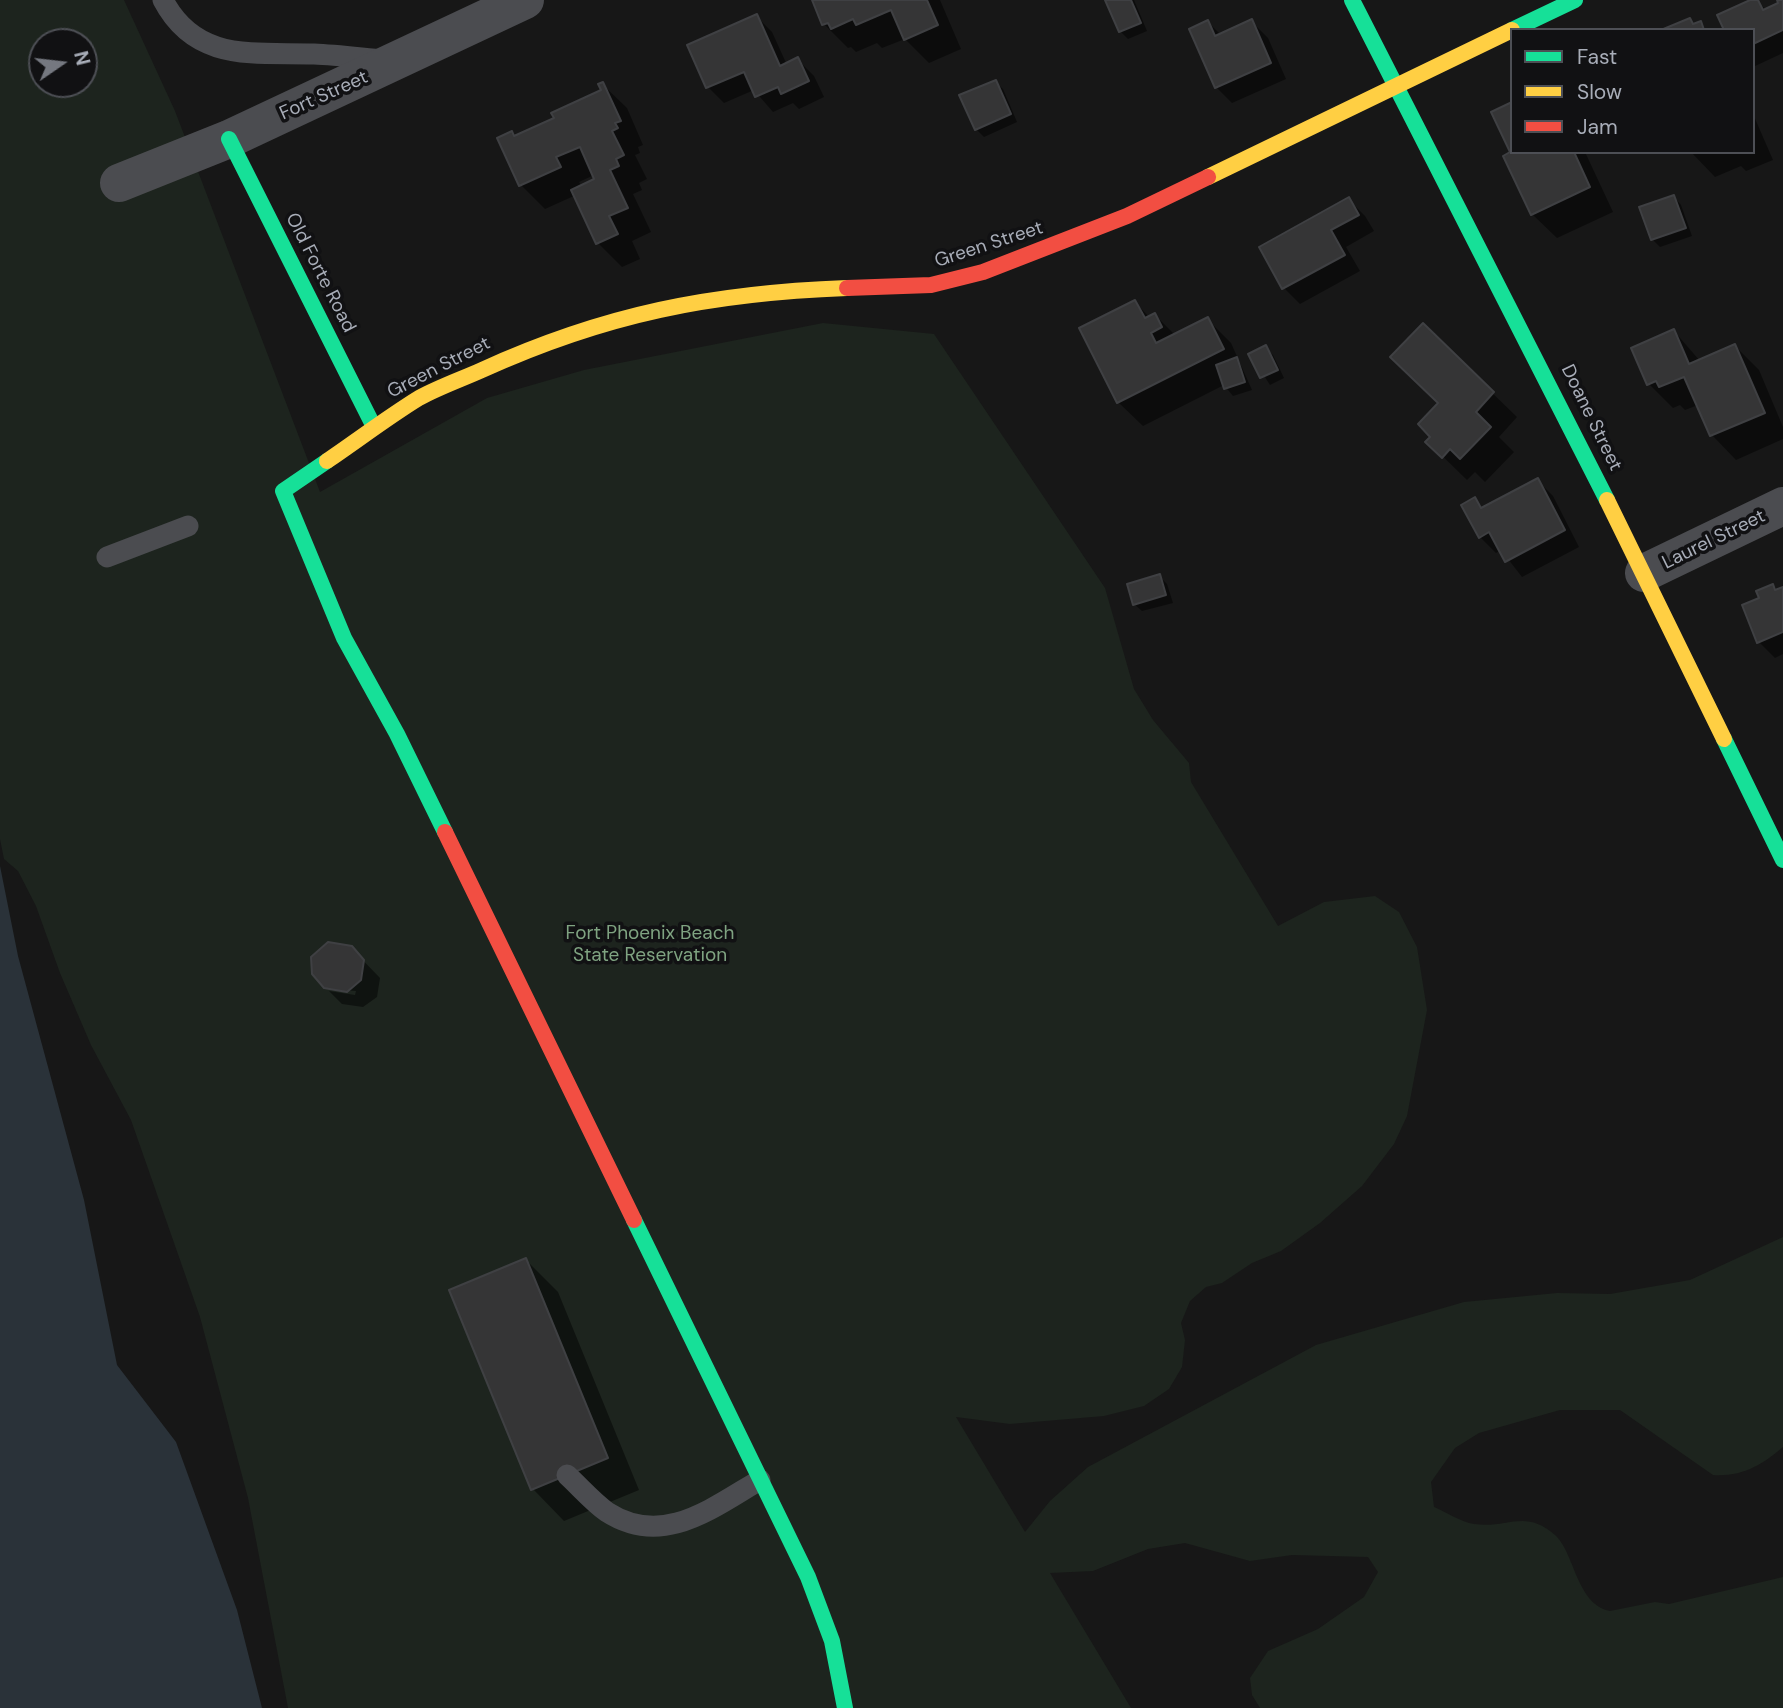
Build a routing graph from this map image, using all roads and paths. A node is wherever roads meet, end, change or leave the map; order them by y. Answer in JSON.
{"nodes":[{"id":1,"x":163,"y":0,"type":"edge"},
{"id":2,"x":525,"y":0,"type":"edge"},
{"id":3,"x":1352,"y":0,"type":"edge"},
{"id":4,"x":1575,"y":0,"type":"edge"},
{"id":5,"x":1516,"y":28,"type":"edge"},
{"id":6,"x":1510,"y":31,"type":"edge"},
{"id":7,"x":398,"y":62,"type":"junction"},
{"id":8,"x":1395,"y":85,"type":"junction"},
{"id":9,"x":229,"y":139,"type":"junction"},
{"id":10,"x":119,"y":183,"type":"dead end"},
{"id":11,"x":374,"y":427,"type":"junction"},
{"id":12,"x":1783,"y":506,"type":"edge"},
{"id":13,"x":188,"y":526,"type":"dead end"},
{"id":14,"x":107,"y":557,"type":"dead end"},
{"id":15,"x":1644,"y":573,"type":"junction"},
{"id":16,"x":1783,"y":860,"type":"edge"},
{"id":17,"x":567,"y":1475,"type":"dead end"},
{"id":18,"x":760,"y":1480,"type":"junction"},
{"id":19,"x":845,"y":1708,"type":"edge"}],
"edges":[{"from":1,"to":7,"type":"lane"},
{"from":2,"to":7,"type":"street","name":"Fort Street"},
{"from":3,"to":8,"type":"street","name":"Doane Street"},
{"from":4,"to":5,"type":"street","name":"Green Street"},
{"from":6,"to":8,"type":"street","name":"Green Street"},
{"from":7,"to":9,"type":"street","name":"Fort Street"},
{"from":8,"to":11,"type":"street","name":"Green Street"},
{"from":8,"to":15,"type":"street","name":"Doane Street"},
{"from":9,"to":10,"type":"street","name":"Fort Street"},
{"from":9,"to":11,"type":"street","name":"Old Forte Road"},
{"from":11,"to":18,"type":"street","name":"Green Street"},
{"from":12,"to":15,"type":"street","name":"Laurel Street"},
{"from":13,"to":14,"type":"lane"},
{"from":15,"to":16,"type":"street","name":"Doane Street"},
{"from":17,"to":18,"type":"lane"},
{"from":18,"to":19,"type":"street"}]}
